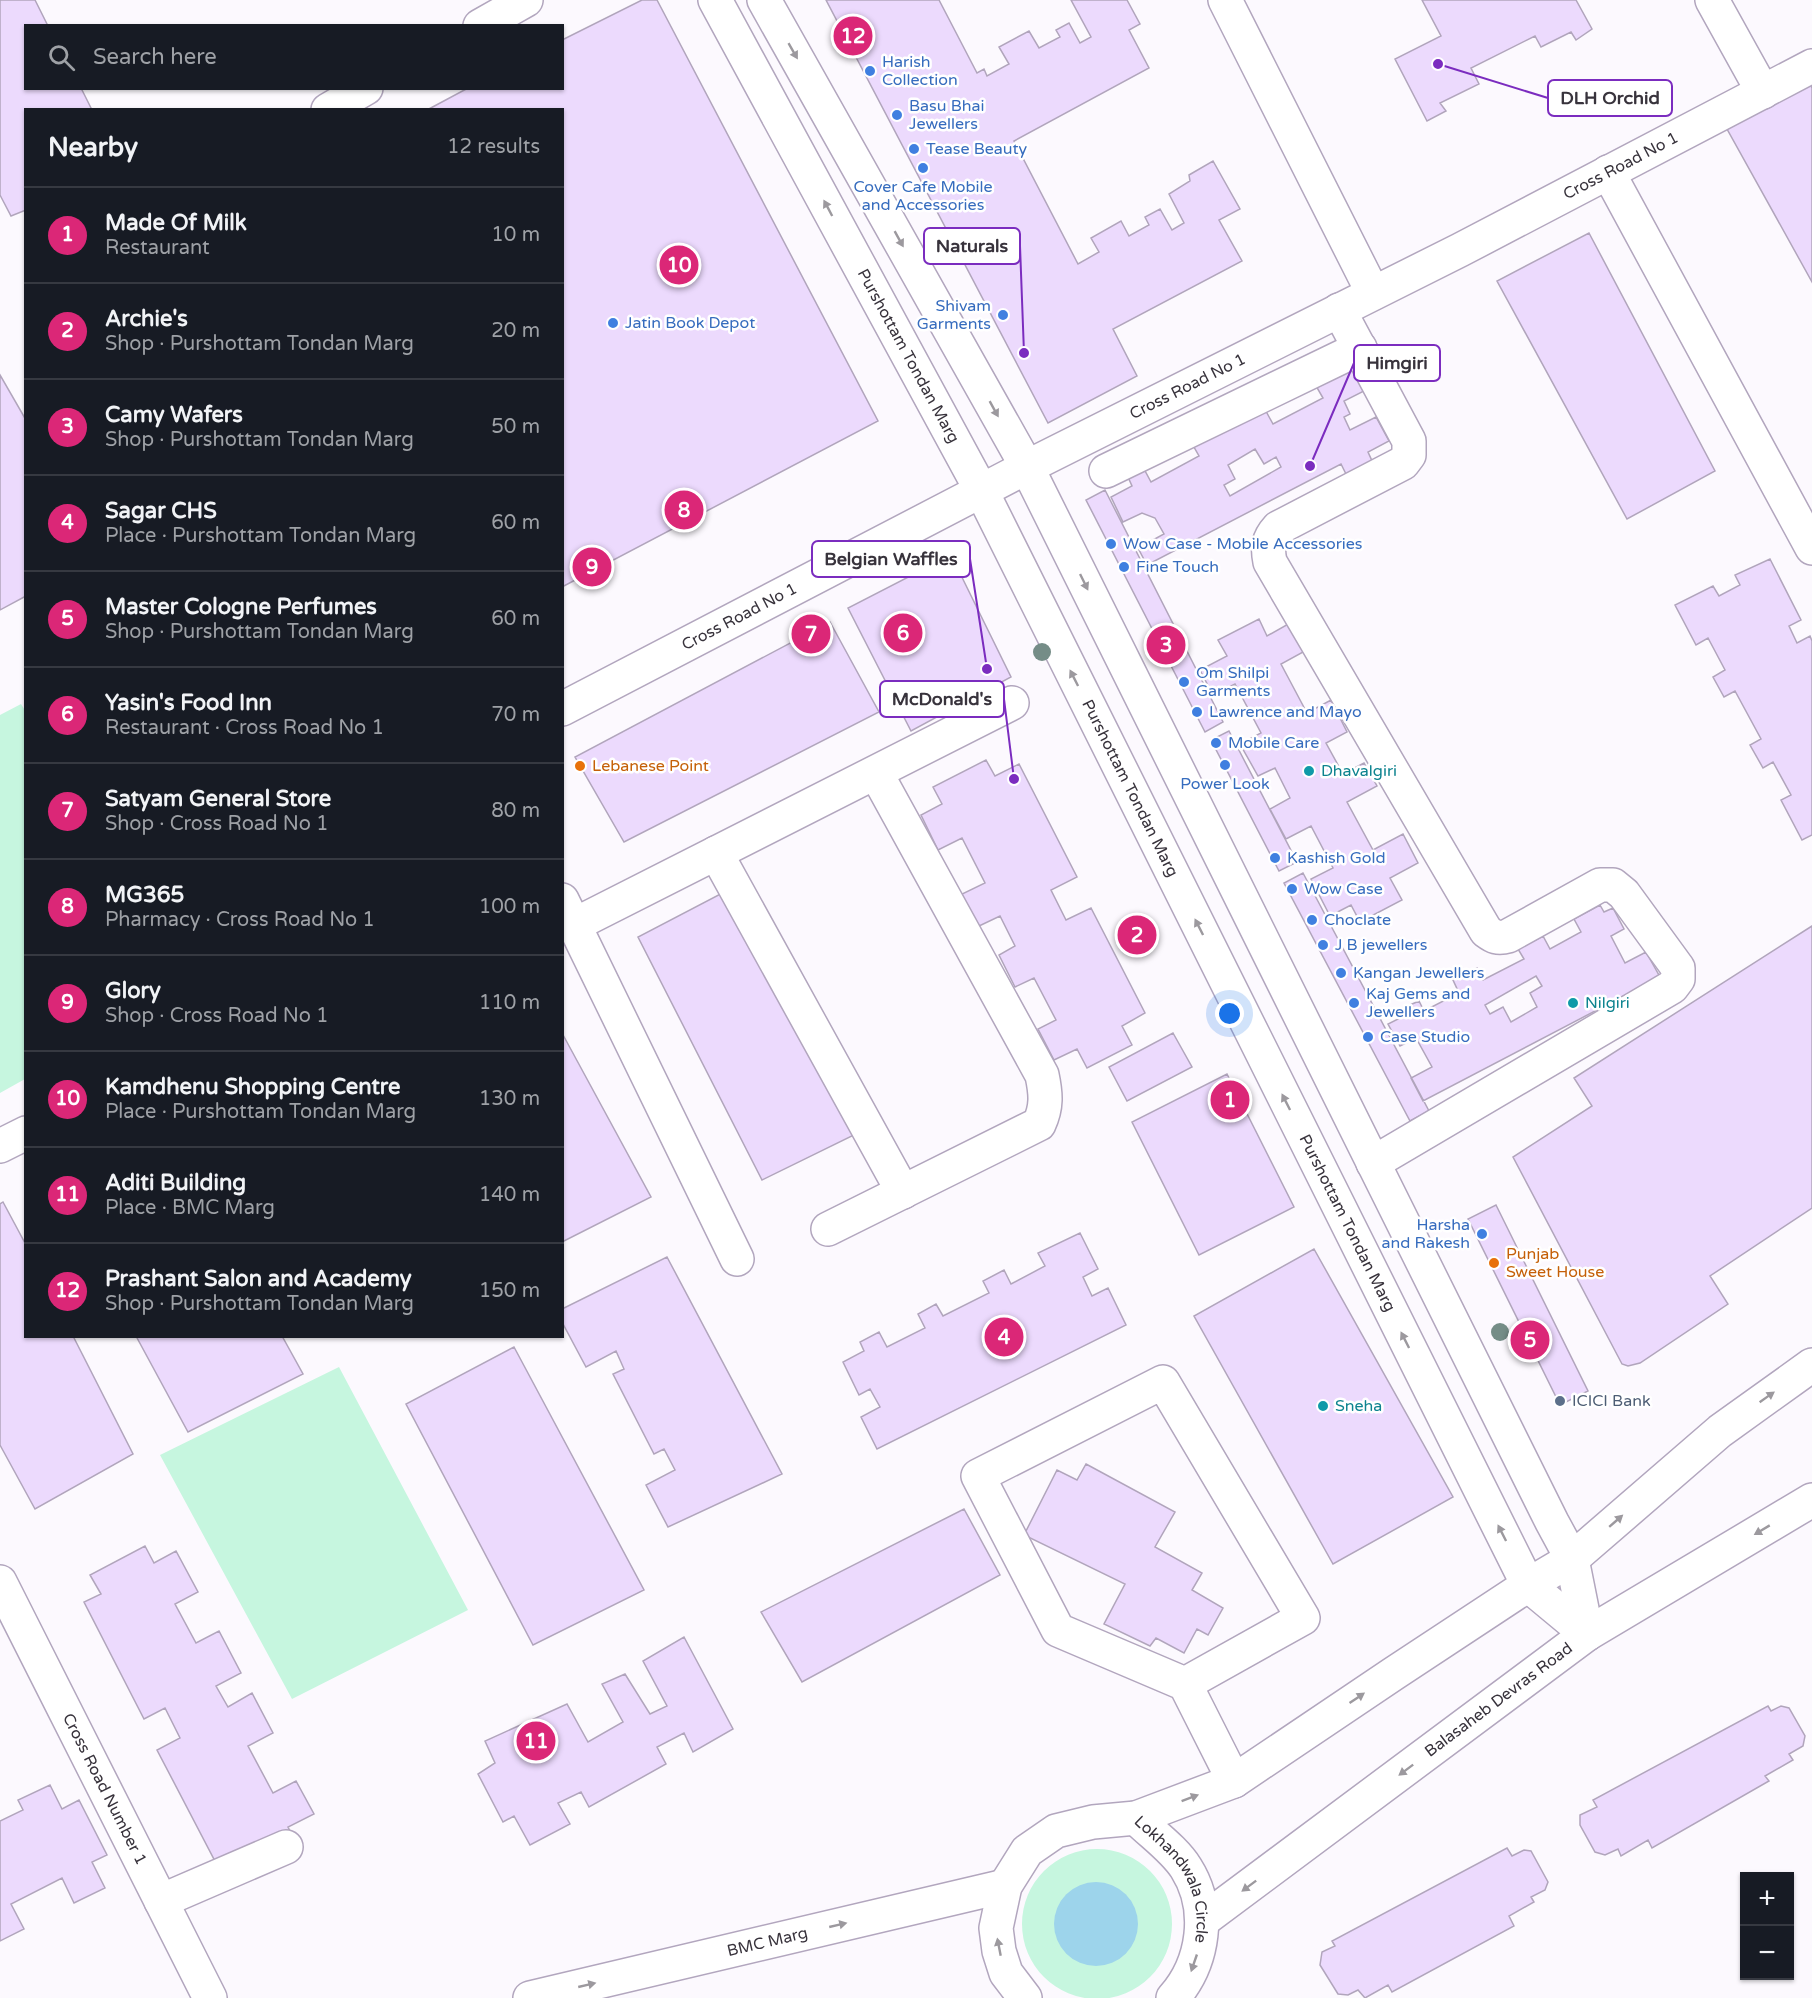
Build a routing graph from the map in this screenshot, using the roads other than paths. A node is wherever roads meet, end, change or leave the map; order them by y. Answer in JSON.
{"nodes":[{"id":1,"x":526,"y":0,"type":"edge"},
{"id":2,"x":715,"y":0,"type":"edge"},
{"id":3,"x":764,"y":0,"type":"edge"},
{"id":4,"x":1225,"y":0,"type":"edge"},
{"id":5,"x":1712,"y":0,"type":"edge"},
{"id":6,"x":484,"y":24,"type":"edge"},
{"id":7,"x":1812,"y":66,"type":"edge"},
{"id":8,"x":363,"y":90,"type":"edge"},
{"id":9,"x":1763,"y":92,"type":"junction"},
{"id":10,"x":331,"y":108,"type":"edge"},
{"id":11,"x":1608,"y":172,"type":"junction"},
{"id":12,"x":1373,"y":293,"type":"junction"},
{"id":13,"x":1339,"y":310,"type":"junction"},
{"id":14,"x":1360,"y":348,"type":"junction"},
{"id":15,"x":1027,"y":467,"type":"junction"},
{"id":16,"x":1106,"y":471,"type":"dead end"},
{"id":17,"x":981,"y":490,"type":"junction"},
{"id":18,"x":1812,"y":548,"type":"edge"},
{"id":19,"x":1012,"y":703,"type":"dead end"},
{"id":20,"x":564,"y":707,"type":"edge"},
{"id":21,"x":876,"y":772,"type":"junction"},
{"id":22,"x":717,"y":853,"type":"junction"},
{"id":23,"x":568,"y":913,"type":"edge"},
{"id":24,"x":24,"y":1134,"type":"edge"},
{"id":25,"x":0,"y":1146,"type":"edge"},
{"id":26,"x":1373,"y":1162,"type":"junction"},
{"id":27,"x":903,"y":1192,"type":"junction"},
{"id":28,"x":828,"y":1229,"type":"dead end"},
{"id":29,"x":737,"y":1259,"type":"dead end"},
{"id":30,"x":1471,"y":1359,"type":"junction"},
{"id":31,"x":1812,"y":1365,"type":"edge"},
{"id":32,"x":1425,"y":1380,"type":"junction"},
{"id":33,"x":1812,"y":1500,"type":"edge"},
{"id":34,"x":1572,"y":1559,"type":"junction"},
{"id":35,"x":0,"y":1582,"type":"edge"},
{"id":36,"x":1528,"y":1585,"type":"junction"},
{"id":37,"x":1587,"y":1634,"type":"junction"},
{"id":38,"x":1185,"y":1684,"type":"junction"},
{"id":39,"x":1234,"y":1781,"type":"junction"},
{"id":40,"x":1136,"y":1818,"type":"junction"},
{"id":41,"x":286,"y":1847,"type":"dead end"},
{"id":42,"x":1005,"y":1886,"type":"junction"},
{"id":43,"x":161,"y":1901,"type":"junction"},
{"id":44,"x":1202,"y":1922,"type":"junction"},
{"id":45,"x":210,"y":1998,"type":"edge"},
{"id":46,"x":530,"y":1998,"type":"edge"},
{"id":47,"x":1025,"y":1998,"type":"edge"},
{"id":48,"x":1173,"y":1998,"type":"edge"}],
"edges":[{"from":1,"to":6,"type":"street"},
{"from":17,"to":2,"type":"street","name":"Purshottam Tondan Marg","one_way":true},
{"from":3,"to":15,"type":"street","one_way":true},
{"from":4,"to":12,"type":"street"},
{"from":5,"to":9,"type":"street"},
{"from":7,"to":9,"type":"street","name":"Cross Road No 1"},
{"from":8,"to":10,"type":"street"},
{"from":9,"to":11,"type":"street","name":"Cross Road No 1"},
{"from":11,"to":12,"type":"street","name":"Cross Road No 1"},
{"from":11,"to":18,"type":"street"},
{"from":12,"to":13,"type":"street","name":"Cross Road No 1"},
{"from":13,"to":14,"type":"street"},
{"from":13,"to":15,"type":"street","name":"Cross Road No 1"},
{"from":14,"to":16,"type":"street"},
{"from":14,"to":26,"type":"street"},
{"from":15,"to":17,"type":"street","name":"Cross Road No 1"},
{"from":15,"to":26,"type":"street","one_way":true},
{"from":17,"to":20,"type":"street","name":"Cross Road No 1"},
{"from":32,"to":17,"type":"street","name":"Purshottam Tondan Marg","one_way":true},
{"from":19,"to":21,"type":"street"},
{"from":21,"to":22,"type":"street"},
{"from":21,"to":27,"type":"street"},
{"from":22,"to":23,"type":"street"},
{"from":22,"to":27,"type":"street"},
{"from":23,"to":29,"type":"street"},
{"from":24,"to":25,"type":"street"},
{"from":26,"to":30,"type":"street"},
{"from":27,"to":28,"type":"street"},
{"from":30,"to":32,"type":"street"},
{"from":30,"to":34,"type":"street"},
{"from":34,"to":31,"type":"street","one_way":true},
{"from":36,"to":32,"type":"street","name":"Purshottam Tondan Marg","one_way":true},
{"from":33,"to":37,"type":"street","name":"Balasaheb Devras Road","one_way":true},
{"from":34,"to":36,"type":"street"},
{"from":34,"to":37,"type":"street"},
{"from":35,"to":43,"type":"street","name":"Cross Road Number 1"},
{"from":36,"to":37,"type":"street"},
{"from":39,"to":36,"type":"street","one_way":true},
{"from":37,"to":44,"type":"street","name":"Balasaheb Devras Road","one_way":true},
{"from":38,"to":38,"type":"street"},
{"from":38,"to":39,"type":"street"},
{"from":40,"to":39,"type":"street","one_way":true},
{"from":40,"to":42,"type":"street","name":"Lokhandwala Circle"},
{"from":40,"to":44,"type":"street","name":"Lokhandwala Circle"},
{"from":41,"to":43,"type":"street"},
{"from":46,"to":42,"type":"street","name":"BMC Marg","one_way":true},
{"from":47,"to":42,"type":"street","name":"Lokhandwala Circle","one_way":true},
{"from":43,"to":45,"type":"street","name":"Cross Road Number 1"},
{"from":44,"to":48,"type":"street","name":"Lokhandwala Circle","one_way":true}]}
